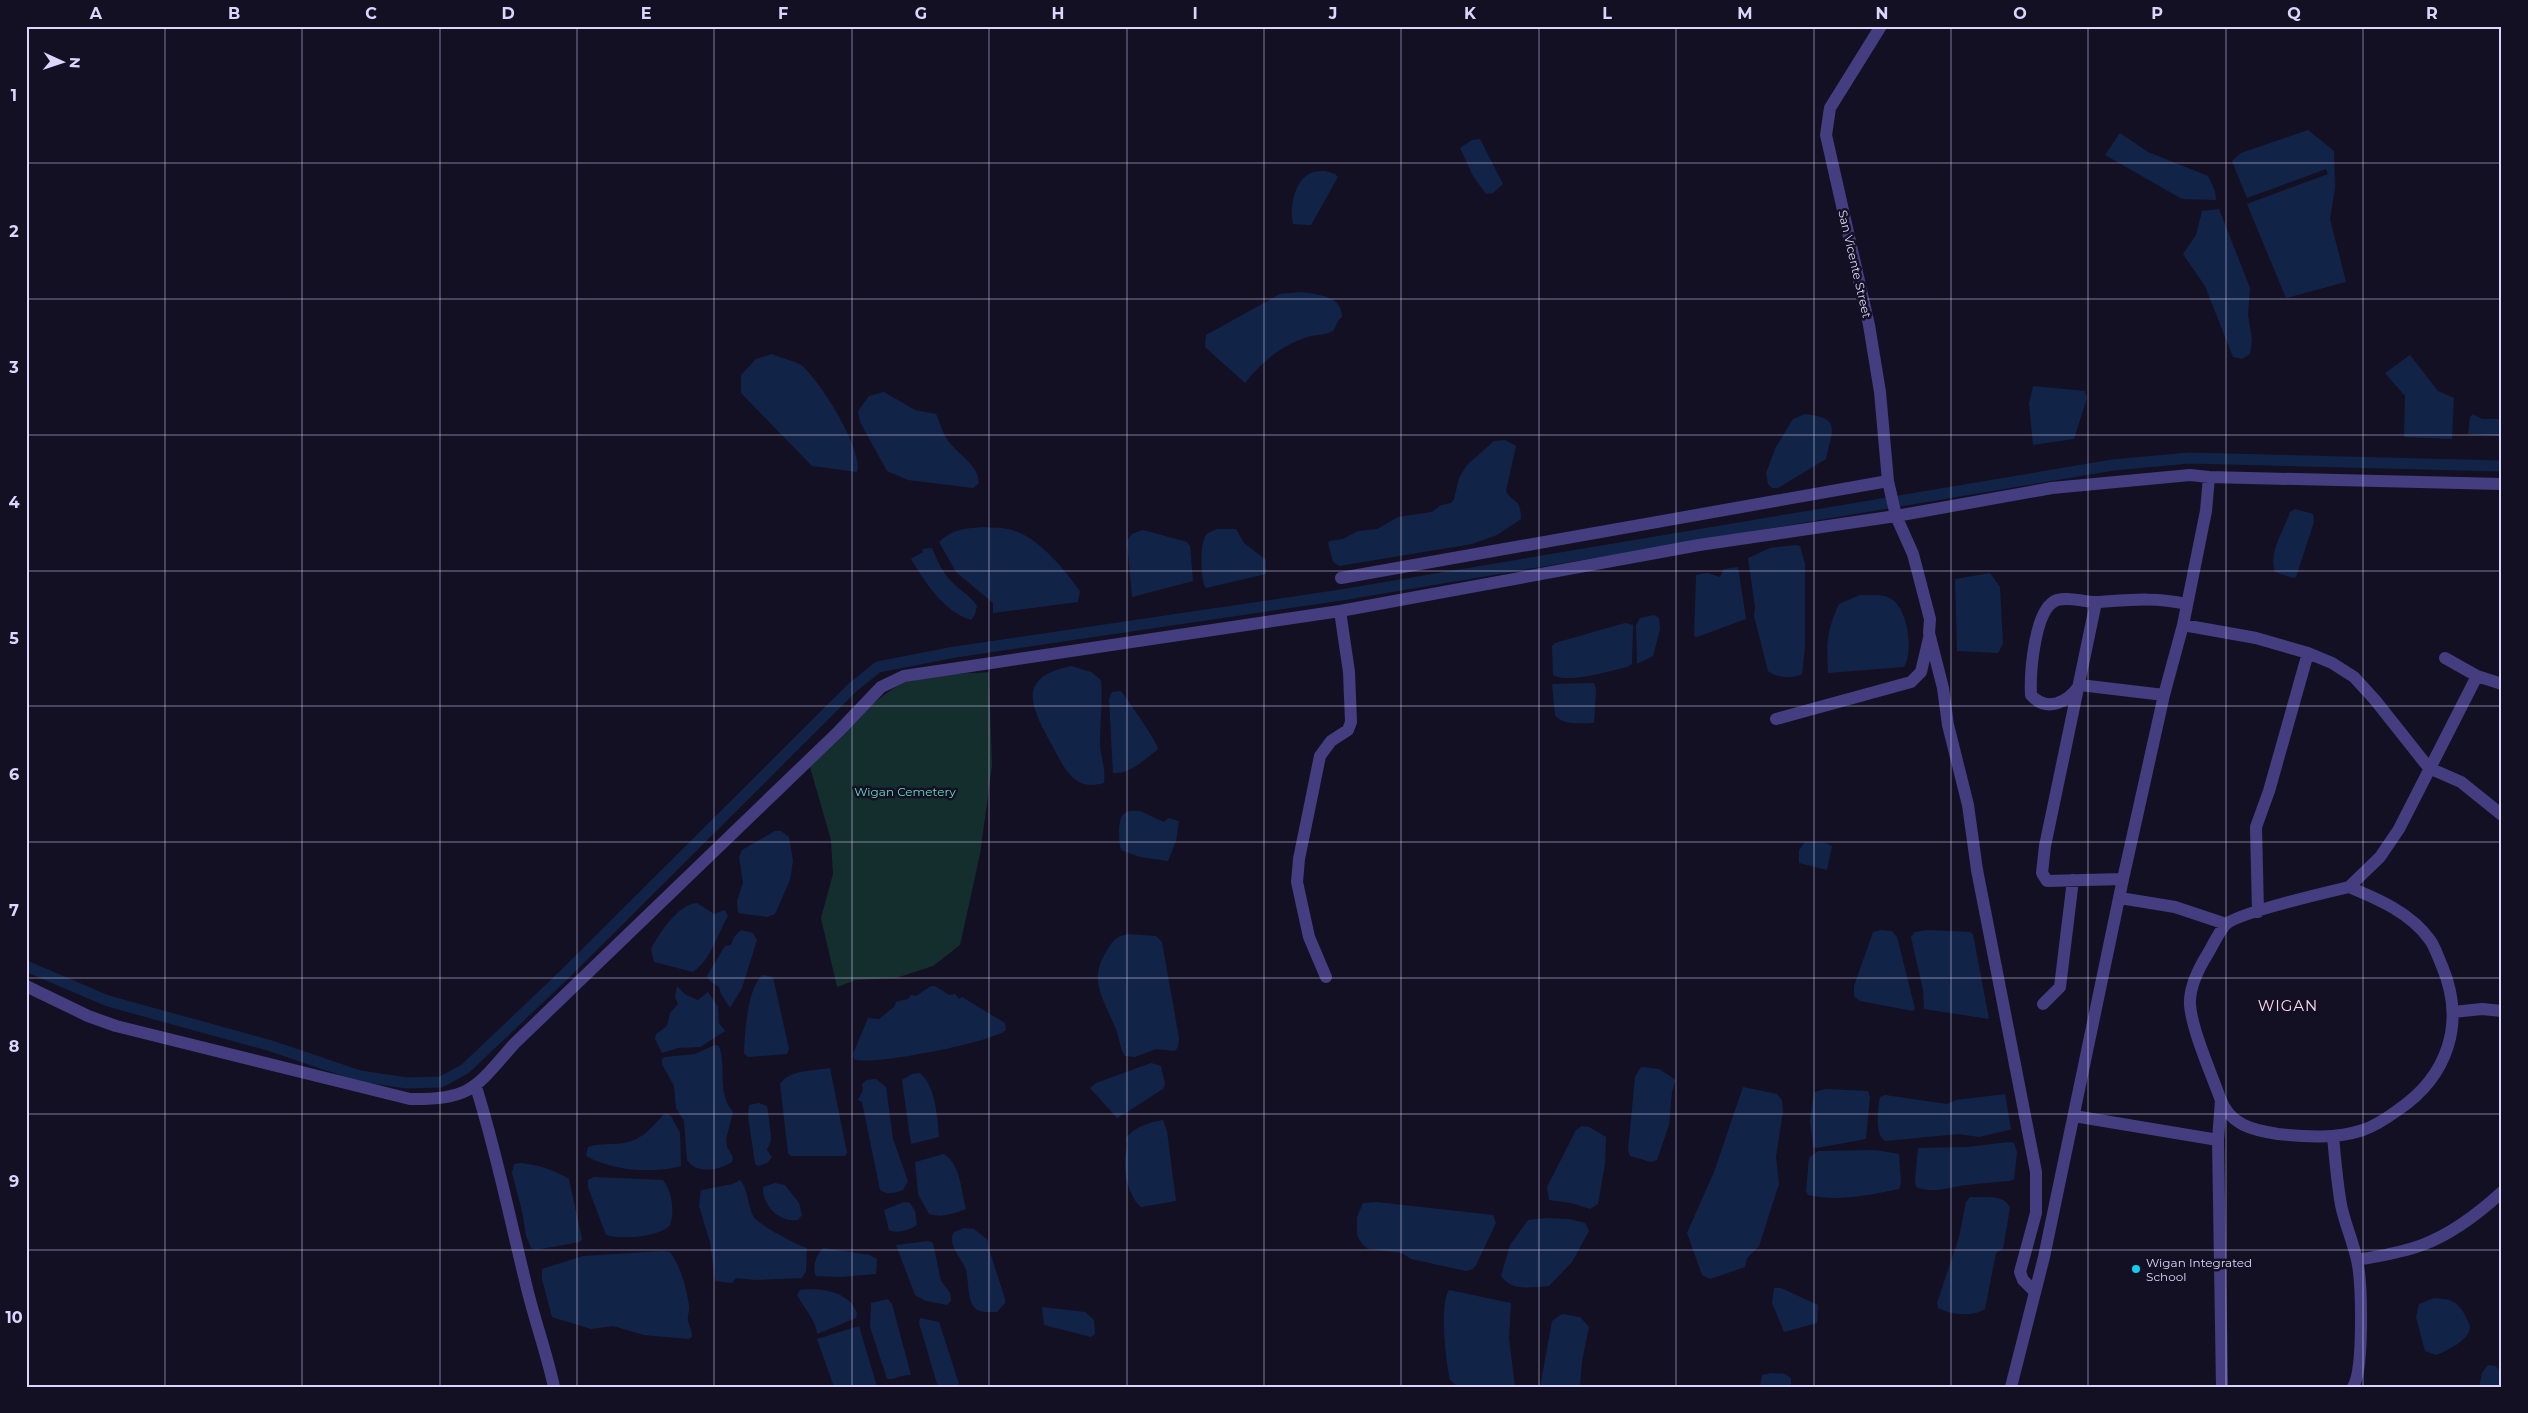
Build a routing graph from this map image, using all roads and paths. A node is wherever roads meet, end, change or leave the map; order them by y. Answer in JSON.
{"nodes":[{"id":1,"x":1881,"y":26,"type":"edge"},
{"id":2,"x":2209,"y":477,"type":"junction"},
{"id":3,"x":2502,"y":484,"type":"edge"},
{"id":4,"x":1890,"y":486,"type":"junction"},
{"id":5,"x":1895,"y":513,"type":"junction"},
{"id":6,"x":1341,"y":578,"type":"dead end"},
{"id":7,"x":2096,"y":602,"type":"junction"},
{"id":8,"x":2186,"y":604,"type":"junction"},
{"id":9,"x":1340,"y":610,"type":"junction"},
{"id":10,"x":2183,"y":625,"type":"junction"},
{"id":11,"x":1929,"y":633,"type":"junction"},
{"id":12,"x":2308,"y":653,"type":"junction"},
{"id":13,"x":2445,"y":658,"type":"dead end"},
{"id":14,"x":2477,"y":676,"type":"junction"},
{"id":15,"x":2502,"y":684,"type":"edge"},
{"id":16,"x":2080,"y":685,"type":"junction"},
{"id":17,"x":2164,"y":695,"type":"junction"},
{"id":18,"x":1776,"y":719,"type":"dead end"},
{"id":19,"x":2429,"y":768,"type":"junction"},
{"id":20,"x":2502,"y":815,"type":"edge"},
{"id":21,"x":2123,"y":879,"type":"junction"},
{"id":22,"x":2073,"y":880,"type":"junction"},
{"id":23,"x":2349,"y":887,"type":"junction"},
{"id":24,"x":2120,"y":898,"type":"junction"},
{"id":25,"x":2258,"y":912,"type":"junction"},
{"id":26,"x":2226,"y":924,"type":"junction"},
{"id":27,"x":1326,"y":977,"type":"dead end"},
{"id":28,"x":26,"y":986,"type":"edge"},
{"id":29,"x":2043,"y":1004,"type":"dead end"},
{"id":30,"x":2502,"y":1011,"type":"edge"},
{"id":31,"x":2453,"y":1012,"type":"junction"},
{"id":32,"x":476,"y":1086,"type":"junction"},
{"id":33,"x":2221,"y":1100,"type":"junction"},
{"id":34,"x":2074,"y":1116,"type":"junction"},
{"id":35,"x":2333,"y":1136,"type":"junction"},
{"id":36,"x":2218,"y":1140,"type":"junction"},
{"id":37,"x":2502,"y":1192,"type":"edge"},
{"id":38,"x":2358,"y":1260,"type":"junction"},
{"id":39,"x":2035,"y":1292,"type":"junction"},
{"id":40,"x":554,"y":1387,"type":"edge"},
{"id":41,"x":2011,"y":1387,"type":"edge"},
{"id":42,"x":2222,"y":1387,"type":"edge"},
{"id":43,"x":2353,"y":1387,"type":"edge"}],
"edges":[{"from":1,"to":4,"type":"street","name":"San Vicente Street"},
{"from":2,"to":3,"type":"street"},
{"from":2,"to":5,"type":"street"},
{"from":2,"to":8,"type":"street"},
{"from":4,"to":5,"type":"street","name":"San Vicente Street"},
{"from":4,"to":6,"type":"street"},
{"from":5,"to":9,"type":"street"},
{"from":5,"to":11,"type":"street","name":"San Vicente Street"},
{"from":7,"to":8,"type":"street"},
{"from":7,"to":16,"type":"street"},
{"from":7,"to":16,"type":"street"},
{"from":8,"to":10,"type":"street"},
{"from":9,"to":27,"type":"street"},
{"from":9,"to":32,"type":"street"},
{"from":10,"to":12,"type":"street"},
{"from":10,"to":17,"type":"street"},
{"from":11,"to":18,"type":"street"},
{"from":11,"to":39,"type":"street"},
{"from":12,"to":19,"type":"street"},
{"from":12,"to":25,"type":"street"},
{"from":13,"to":14,"type":"street"},
{"from":14,"to":15,"type":"street"},
{"from":14,"to":19,"type":"street"},
{"from":16,"to":17,"type":"street"},
{"from":16,"to":22,"type":"street"},
{"from":17,"to":21,"type":"street"},
{"from":19,"to":20,"type":"street"},
{"from":19,"to":23,"type":"street"},
{"from":21,"to":22,"type":"street"},
{"from":21,"to":24,"type":"street"},
{"from":22,"to":29,"type":"street"},
{"from":23,"to":25,"type":"street"},
{"from":23,"to":31,"type":"street"},
{"from":24,"to":26,"type":"street"},
{"from":24,"to":34,"type":"street"},
{"from":25,"to":26,"type":"street"},
{"from":26,"to":33,"type":"street"},
{"from":28,"to":32,"type":"street"},
{"from":30,"to":31,"type":"street"},
{"from":31,"to":35,"type":"street"},
{"from":32,"to":40,"type":"street"},
{"from":33,"to":35,"type":"street"},
{"from":33,"to":36,"type":"street"},
{"from":34,"to":36,"type":"street"},
{"from":34,"to":39,"type":"street"},
{"from":35,"to":38,"type":"street"},
{"from":36,"to":42,"type":"street"},
{"from":37,"to":38,"type":"street"},
{"from":38,"to":43,"type":"street"},
{"from":39,"to":41,"type":"street"}]}
